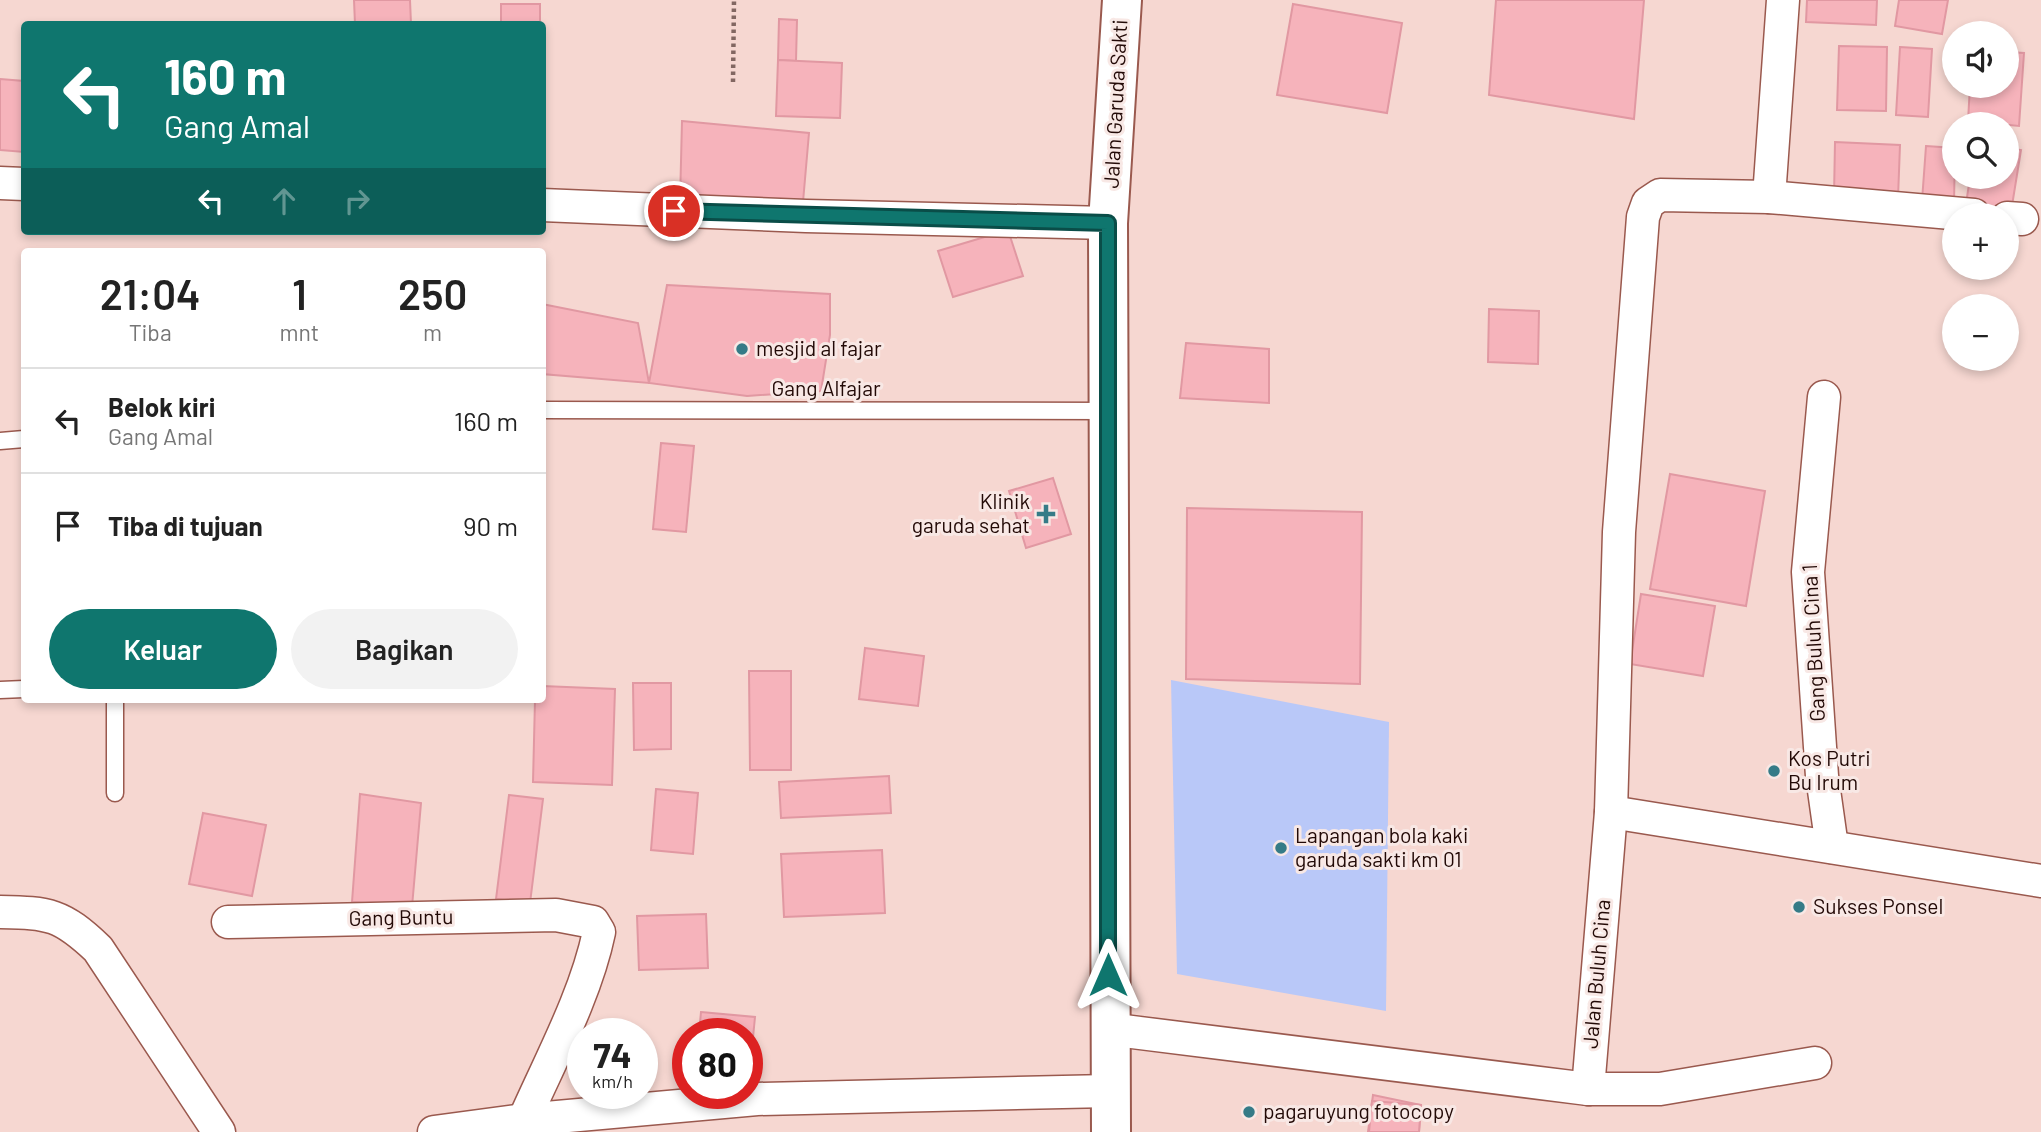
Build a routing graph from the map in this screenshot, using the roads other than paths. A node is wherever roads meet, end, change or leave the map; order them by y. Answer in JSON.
{"nodes":[{"id":1,"x":1122,"y":0,"type":"edge"},
{"id":2,"x":1783,"y":0,"type":"edge"},
{"id":3,"x":0,"y":183,"type":"edge"},
{"id":4,"x":21,"y":184,"type":"edge"},
{"id":5,"x":1769,"y":197,"type":"junction"},
{"id":6,"x":546,"y":205,"type":"edge"},
{"id":7,"x":1942,"y":212,"type":"edge"},
{"id":8,"x":1108,"y":223,"type":"junction"},
{"id":9,"x":1824,"y":397,"type":"dead end"},
{"id":10,"x":546,"y":410,"type":"edge"},
{"id":11,"x":1109,"y":411,"type":"junction"},
{"id":12,"x":21,"y":439,"type":"edge"},
{"id":13,"x":0,"y":441,"type":"edge"},
{"id":14,"x":0,"y":690,"type":"edge"},
{"id":15,"x":21,"y":690,"type":"edge"},
{"id":16,"x":115,"y":703,"type":"edge"},
{"id":17,"x":115,"y":793,"type":"dead end"},
{"id":18,"x":1611,"y":812,"type":"junction"},
{"id":19,"x":1832,"y":847,"type":"junction"},
{"id":20,"x":2041,"y":881,"type":"edge"},
{"id":21,"x":0,"y":912,"type":"edge"},
{"id":22,"x":228,"y":922,"type":"dead end"},
{"id":23,"x":1108,"y":1029,"type":"junction"},
{"id":24,"x":1815,"y":1063,"type":"dead end"},
{"id":25,"x":1588,"y":1088,"type":"junction"},
{"id":26,"x":1109,"y":1091,"type":"junction"},
{"id":27,"x":524,"y":1120,"type":"junction"},
{"id":28,"x":219,"y":1132,"type":"edge"},
{"id":29,"x":434,"y":1132,"type":"edge"},
{"id":30,"x":1111,"y":1132,"type":"edge"}],
"edges":[{"from":1,"to":8,"type":"highway","name":"Jalan Garuda Sakti"},
{"from":2,"to":5,"type":"street"},
{"from":3,"to":4,"type":"street"},
{"from":5,"to":7,"type":"street"},
{"from":5,"to":18,"type":"street","name":"Jalan Buluh Cina"},
{"from":6,"to":8,"type":"street"},
{"from":8,"to":11,"type":"highway","name":"Jalan Garuda Sakti"},
{"from":9,"to":19,"type":"street","name":"Gang Buluh Cina 1"},
{"from":10,"to":11,"type":"lane","name":"Gang Alfajar"},
{"from":11,"to":23,"type":"highway","name":"Jalan Garuda Sakti"},
{"from":12,"to":13,"type":"lane"},
{"from":14,"to":15,"type":"lane"},
{"from":16,"to":17,"type":"lane"},
{"from":18,"to":19,"type":"street"},
{"from":18,"to":25,"type":"street","name":"Jalan Buluh Cina"},
{"from":19,"to":20,"type":"street"},
{"from":21,"to":28,"type":"street"},
{"from":22,"to":27,"type":"street","name":"Gang Buntu"},
{"from":23,"to":25,"type":"street"},
{"from":23,"to":26,"type":"highway","name":"Jalan Garuda Sakti"},
{"from":24,"to":25,"type":"street"},
{"from":26,"to":27,"type":"street"},
{"from":26,"to":30,"type":"highway","name":"Jalan Garuda Sakti"},
{"from":27,"to":29,"type":"street"}]}
